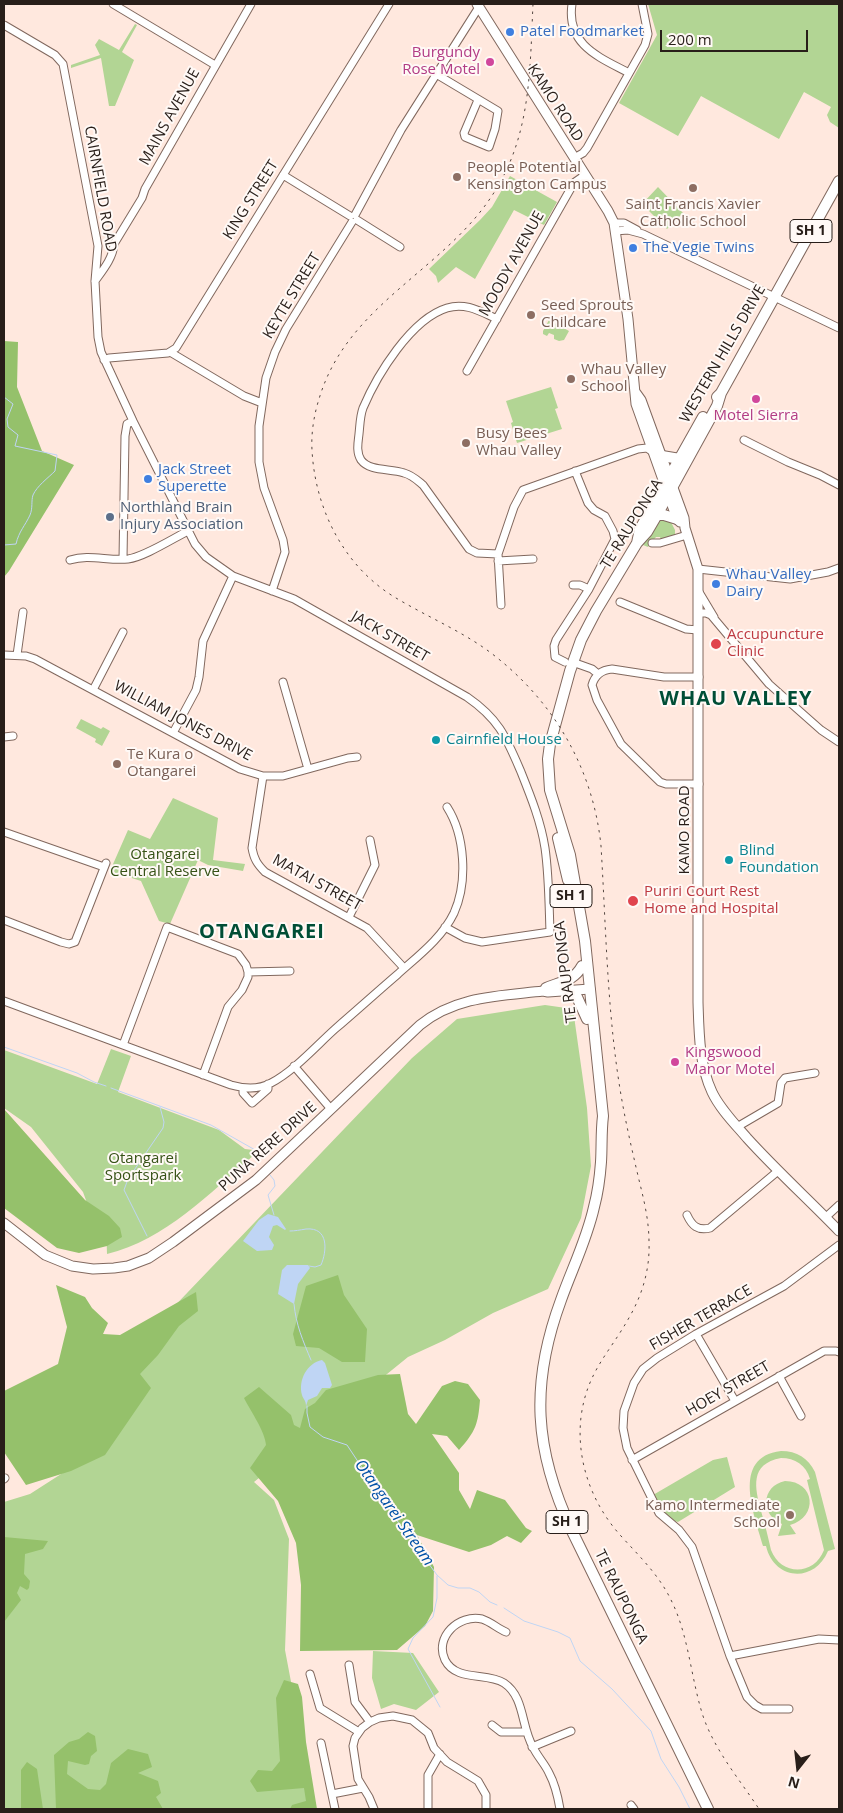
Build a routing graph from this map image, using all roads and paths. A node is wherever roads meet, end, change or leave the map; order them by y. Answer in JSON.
{"nodes":[{"id":1,"x":113,"y":4,"type":"edge"},
{"id":2,"x":251,"y":4,"type":"edge"},
{"id":3,"x":389,"y":4,"type":"edge"},
{"id":4,"x":572,"y":4,"type":"edge"},
{"id":5,"x":642,"y":4,"type":"edge"},
{"id":6,"x":478,"y":5,"type":"edge"},
{"id":7,"x":4,"y":25,"type":"edge"},
{"id":8,"x":215,"y":64,"type":"junction"},
{"id":9,"x":629,"y":73,"type":"junction"},
{"id":10,"x":436,"y":74,"type":"junction"},
{"id":11,"x":478,"y":100,"type":"junction"},
{"id":12,"x":574,"y":158,"type":"junction"},
{"id":13,"x":283,"y":175,"type":"junction"},
{"id":14,"x":585,"y":175,"type":"junction"},
{"id":15,"x":839,"y":181,"type":"edge"},
{"id":16,"x":354,"y":218,"type":"junction"},
{"id":17,"x":614,"y":227,"type":"junction"},
{"id":18,"x":114,"y":248,"type":"junction"},
{"id":19,"x":400,"y":248,"type":"dead end"},
{"id":20,"x":99,"y":251,"type":"junction"},
{"id":21,"x":95,"y":281,"type":"junction"},
{"id":22,"x":774,"y":297,"type":"junction"},
{"id":23,"x":497,"y":319,"type":"junction"},
{"id":24,"x":839,"y":328,"type":"edge"},
{"id":25,"x":170,"y":352,"type":"junction"},
{"id":26,"x":104,"y":360,"type":"junction"},
{"id":27,"x":468,"y":370,"type":"dead end"},
{"id":28,"x":636,"y":393,"type":"junction"},
{"id":29,"x":721,"y":393,"type":"junction"},
{"id":30,"x":262,"y":403,"type":"junction"},
{"id":31,"x":133,"y":421,"type":"junction"},
{"id":32,"x":647,"y":436,"type":"junction"},
{"id":33,"x":744,"y":440,"type":"dead end"},
{"id":34,"x":638,"y":449,"type":"junction"},
{"id":35,"x":657,"y":454,"type":"junction"},
{"id":36,"x":680,"y":459,"type":"junction"},
{"id":37,"x":575,"y":471,"type":"junction"},
{"id":38,"x":839,"y":485,"type":"edge"},
{"id":39,"x":669,"y":486,"type":"junction"},
{"id":40,"x":657,"y":515,"type":"junction"},
{"id":41,"x":677,"y":519,"type":"junction"},
{"id":42,"x":188,"y":531,"type":"junction"},
{"id":43,"x":686,"y":532,"type":"junction"},
{"id":44,"x":637,"y":543,"type":"junction"},
{"id":45,"x":652,"y":543,"type":"dead end"},
{"id":46,"x":498,"y":558,"type":"junction"},
{"id":47,"x":123,"y":559,"type":"junction"},
{"id":48,"x":533,"y":559,"type":"dead end"},
{"id":49,"x":70,"y":560,"type":"dead end"},
{"id":50,"x":839,"y":568,"type":"edge"},
{"id":51,"x":698,"y":569,"type":"junction"},
{"id":52,"x":232,"y":576,"type":"junction"},
{"id":53,"x":573,"y":585,"type":"dead end"},
{"id":54,"x":588,"y":589,"type":"junction"},
{"id":55,"x":272,"y":591,"type":"junction"},
{"id":56,"x":698,"y":591,"type":"junction"},
{"id":57,"x":620,"y":602,"type":"dead end"},
{"id":58,"x":501,"y":605,"type":"dead end"},
{"id":59,"x":23,"y":612,"type":"dead end"},
{"id":60,"x":699,"y":613,"type":"junction"},
{"id":61,"x":716,"y":621,"type":"junction"},
{"id":62,"x":698,"y":630,"type":"junction"},
{"id":63,"x":123,"y":632,"type":"dead end"},
{"id":64,"x":4,"y":655,"type":"edge"},
{"id":65,"x":17,"y":655,"type":"junction"},
{"id":66,"x":568,"y":664,"type":"junction"},
{"id":67,"x":598,"y":674,"type":"junction"},
{"id":68,"x":699,"y":677,"type":"junction"},
{"id":69,"x":283,"y":682,"type":"dead end"},
{"id":70,"x":94,"y":690,"type":"junction"},
{"id":71,"x":173,"y":733,"type":"junction"},
{"id":72,"x":13,"y":736,"type":"dead end"},
{"id":73,"x":4,"y":737,"type":"edge"},
{"id":74,"x":839,"y":742,"type":"edge"},
{"id":75,"x":357,"y":757,"type":"dead end"},
{"id":76,"x":308,"y":769,"type":"junction"},
{"id":77,"x":263,"y":776,"type":"junction"},
{"id":78,"x":699,"y":784,"type":"junction"},
{"id":79,"x":447,"y":807,"type":"dead end"},
{"id":80,"x":4,"y":832,"type":"edge"},
{"id":81,"x":370,"y":840,"type":"dead end"},
{"id":82,"x":349,"y":917,"type":"junction"},
{"id":83,"x":4,"y":920,"type":"edge"},
{"id":84,"x":445,"y":927,"type":"junction"},
{"id":85,"x":582,"y":966,"type":"junction"},
{"id":86,"x":404,"y":968,"type":"junction"},
{"id":87,"x":290,"y":970,"type":"dead end"},
{"id":88,"x":248,"y":972,"type":"junction"},
{"id":89,"x":587,"y":986,"type":"junction"},
{"id":90,"x":545,"y":990,"type":"junction"},
{"id":91,"x":570,"y":990,"type":"junction"},
{"id":92,"x":4,"y":1001,"type":"edge"},
{"id":93,"x":587,"y":1019,"type":"junction"},
{"id":94,"x":124,"y":1045,"type":"junction"},
{"id":95,"x":294,"y":1066,"type":"junction"},
{"id":96,"x":814,"y":1073,"type":"dead end"},
{"id":97,"x":203,"y":1075,"type":"junction"},
{"id":98,"x":268,"y":1084,"type":"junction"},
{"id":99,"x":243,"y":1089,"type":"junction"},
{"id":100,"x":331,"y":1109,"type":"junction"},
{"id":101,"x":600,"y":1127,"type":"junction"},
{"id":102,"x":737,"y":1127,"type":"junction"},
{"id":103,"x":778,"y":1171,"type":"junction"},
{"id":104,"x":839,"y":1204,"type":"edge"},
{"id":105,"x":687,"y":1215,"type":"dead end"},
{"id":106,"x":826,"y":1217,"type":"junction"},
{"id":107,"x":4,"y":1223,"type":"edge"},
{"id":108,"x":839,"y":1231,"type":"edge"},
{"id":109,"x":839,"y":1245,"type":"edge"},
{"id":110,"x":696,"y":1334,"type":"junction"},
{"id":111,"x":839,"y":1352,"type":"edge"},
{"id":112,"x":778,"y":1376,"type":"junction"},
{"id":113,"x":735,"y":1401,"type":"junction"},
{"id":114,"x":801,"y":1416,"type":"dead end"},
{"id":115,"x":632,"y":1460,"type":"junction"},
{"id":116,"x":506,"y":1632,"type":"dead end"},
{"id":117,"x":839,"y":1640,"type":"edge"},
{"id":118,"x":730,"y":1656,"type":"junction"},
{"id":119,"x":349,"y":1665,"type":"dead end"},
{"id":120,"x":310,"y":1674,"type":"dead end"},
{"id":121,"x":789,"y":1708,"type":"dead end"},
{"id":122,"x":370,"y":1722,"type":"junction"},
{"id":123,"x":492,"y":1725,"type":"dead end"},
{"id":124,"x":571,"y":1731,"type":"dead end"},
{"id":125,"x":359,"y":1732,"type":"junction"},
{"id":126,"x":526,"y":1732,"type":"junction"},
{"id":127,"x":322,"y":1743,"type":"dead end"},
{"id":128,"x":532,"y":1747,"type":"junction"},
{"id":129,"x":440,"y":1754,"type":"junction"},
{"id":130,"x":363,"y":1788,"type":"junction"},
{"id":131,"x":332,"y":1794,"type":"junction"},
{"id":132,"x":335,"y":1809,"type":"edge"},
{"id":133,"x":374,"y":1809,"type":"edge"},
{"id":134,"x":428,"y":1809,"type":"edge"},
{"id":135,"x":486,"y":1809,"type":"edge"},
{"id":136,"x":560,"y":1809,"type":"edge"},
{"id":137,"x":708,"y":1809,"type":"edge"}],
"edges":[{"from":1,"to":8,"type":"street"},
{"from":2,"to":8,"type":"street","name":"MAINS AVENUE"},
{"from":3,"to":13,"type":"street","name":"KING STREET"},
{"from":4,"to":9,"type":"street"},
{"from":5,"to":9,"type":"street"},
{"from":6,"to":10,"type":"street","name":"KEYTE STREET"},
{"from":6,"to":12,"type":"main road","name":"KAMO ROAD"},
{"from":7,"to":20,"type":"street","name":"CAIRNFIELD ROAD"},
{"from":8,"to":18,"type":"street","name":"MAINS AVENUE"},
{"from":9,"to":12,"type":"street"},
{"from":10,"to":11,"type":"street"},
{"from":10,"to":16,"type":"street","name":"KEYTE STREET"},
{"from":11,"to":11,"type":"street"},
{"from":12,"to":14,"type":"main road","name":"KAMO ROAD"},
{"from":13,"to":16,"type":"street"},
{"from":13,"to":25,"type":"street","name":"KING STREET"},
{"from":14,"to":17,"type":"main road","name":"KAMO ROAD"},
{"from":14,"to":23,"type":"street","name":"MOODY AVENUE"},
{"from":15,"to":22,"type":"highway","name":"WESTERN HILLS DRIVE","number":"SH 1"},
{"from":16,"to":19,"type":"street"},
{"from":16,"to":30,"type":"street","name":"KEYTE STREET"},
{"from":17,"to":22,"type":"street"},
{"from":17,"to":28,"type":"main road","name":"KAMO ROAD"},
{"from":18,"to":20,"type":"street"},
{"from":18,"to":21,"type":"street","name":"MAINS AVENUE"},
{"from":20,"to":21,"type":"street","name":"CAIRNFIELD ROAD"},
{"from":21,"to":26,"type":"street","name":"CAIRNFIELD ROAD"},
{"from":22,"to":24,"type":"street"},
{"from":22,"to":29,"type":"highway","name":"WESTERN HILLS DRIVE","number":"SH 1"},
{"from":23,"to":27,"type":"street","name":"MOODY AVENUE"},
{"from":23,"to":46,"type":"street"},
{"from":25,"to":26,"type":"street"},
{"from":25,"to":30,"type":"street"},
{"from":26,"to":31,"type":"street","name":"CAIRNFIELD ROAD"},
{"from":28,"to":32,"type":"main road","name":"KAMO ROAD"},
{"from":28,"to":35,"type":"main road","name":"KAMO ROAD"},
{"from":29,"to":36,"type":"highway","name":"WESTERN HILLS DRIVE","number":"SH 1"},
{"from":29,"to":39,"type":"highway","name":"TE RAUPONGA","number":"SH 1"},
{"from":30,"to":55,"type":"street","name":"KEYTE STREET"},
{"from":31,"to":42,"type":"street","name":"JACK STREET"},
{"from":31,"to":47,"type":"street"},
{"from":32,"to":34,"type":"street"},
{"from":32,"to":35,"type":"main road","name":"KAMO ROAD"},
{"from":33,"to":38,"type":"street"},
{"from":34,"to":35,"type":"street"},
{"from":34,"to":37,"type":"street"},
{"from":35,"to":36,"type":"highway"},
{"from":35,"to":39,"type":"main road","name":"KAMO ROAD"},
{"from":36,"to":39,"type":"highway","name":"WESTERN HILLS DRIVE","number":"SH 1"},
{"from":37,"to":46,"type":"street"},
{"from":37,"to":54,"type":"street"},
{"from":39,"to":40,"type":"highway","name":"TE RAUPONGA","number":"SH 1"},
{"from":39,"to":41,"type":"main road","name":"KAMO ROAD"},
{"from":39,"to":43,"type":"main road","name":"KAMO ROAD"},
{"from":39,"to":44,"type":"highway","name":"WESTERN HILLS DRIVE","number":"SH 1"},
{"from":40,"to":41,"type":"highway"},
{"from":40,"to":44,"type":"highway","name":"TE RAUPONGA","number":"SH 1"},
{"from":41,"to":43,"type":"main road","name":"KAMO ROAD"},
{"from":42,"to":47,"type":"street"},
{"from":42,"to":52,"type":"street","name":"JACK STREET"},
{"from":43,"to":45,"type":"street"},
{"from":43,"to":51,"type":"main road","name":"KAMO ROAD"},
{"from":44,"to":66,"type":"highway","name":"TE RAUPONGA","number":"SH 1"},
{"from":46,"to":48,"type":"street"},
{"from":46,"to":58,"type":"street"},
{"from":47,"to":49,"type":"street"},
{"from":50,"to":51,"type":"street"},
{"from":51,"to":56,"type":"main road","name":"KAMO ROAD"},
{"from":52,"to":55,"type":"street","name":"JACK STREET"},
{"from":52,"to":71,"type":"street"},
{"from":53,"to":54,"type":"street"},
{"from":54,"to":66,"type":"street"},
{"from":55,"to":84,"type":"street","name":"JACK STREET"},
{"from":56,"to":60,"type":"main road","name":"KAMO ROAD"},
{"from":56,"to":61,"type":"street"},
{"from":57,"to":62,"type":"street"},
{"from":59,"to":65,"type":"street"},
{"from":60,"to":61,"type":"street"},
{"from":60,"to":62,"type":"main road","name":"KAMO ROAD"},
{"from":61,"to":74,"type":"street"},
{"from":62,"to":68,"type":"main road","name":"KAMO ROAD"},
{"from":63,"to":70,"type":"street"},
{"from":64,"to":65,"type":"street","name":"WILLIAM JONES DRIVE"},
{"from":65,"to":70,"type":"street","name":"WILLIAM JONES DRIVE"},
{"from":66,"to":67,"type":"street"},
{"from":66,"to":85,"type":"highway","name":"TE RAUPONGA","number":"SH 1"},
{"from":66,"to":89,"type":"highway","name":"TE RAUPONGA","number":"SH 1"},
{"from":67,"to":68,"type":"street"},
{"from":67,"to":78,"type":"street"},
{"from":68,"to":78,"type":"main road","name":"KAMO ROAD"},
{"from":69,"to":76,"type":"street"},
{"from":70,"to":71,"type":"street","name":"WILLIAM JONES DRIVE"},
{"from":71,"to":77,"type":"street","name":"WILLIAM JONES DRIVE"},
{"from":72,"to":73,"type":"street"},
{"from":75,"to":76,"type":"street","name":"WILLIAM JONES DRIVE"},
{"from":76,"to":77,"type":"street","name":"WILLIAM JONES DRIVE"},
{"from":77,"to":82,"type":"street","name":"MATAI STREET"},
{"from":78,"to":102,"type":"main road","name":"KAMO ROAD"},
{"from":79,"to":84,"type":"street"},
{"from":80,"to":83,"type":"street"},
{"from":81,"to":82,"type":"street"},
{"from":82,"to":86,"type":"street","name":"MATAI STREET"},
{"from":84,"to":86,"type":"street"},
{"from":85,"to":89,"type":"highway","name":"TE RAUPONGA","number":"SH 1"},
{"from":85,"to":90,"type":"highway"},
{"from":86,"to":95,"type":"street"},
{"from":87,"to":88,"type":"street"},
{"from":88,"to":94,"type":"street"},
{"from":88,"to":97,"type":"street"},
{"from":89,"to":90,"type":"main road","name":"PUNA RERE DRIVE"},
{"from":89,"to":91,"type":"main road","name":"PUNA RERE DRIVE"},
{"from":89,"to":93,"type":"highway","name":"TE RAUPONGA","number":"SH 1"},
{"from":89,"to":101,"type":"highway","name":"TE RAUPONGA","number":"SH 1"},
{"from":90,"to":91,"type":"main road","name":"PUNA RERE DRIVE"},
{"from":90,"to":100,"type":"main road","name":"PUNA RERE DRIVE"},
{"from":91,"to":93,"type":"highway"},
{"from":92,"to":94,"type":"street"},
{"from":93,"to":101,"type":"highway","name":"TE RAUPONGA","number":"SH 1"},
{"from":94,"to":97,"type":"street"},
{"from":95,"to":98,"type":"street"},
{"from":95,"to":100,"type":"street"},
{"from":96,"to":102,"type":"street"},
{"from":97,"to":99,"type":"street"},
{"from":98,"to":99,"type":"street"},
{"from":98,"to":99,"type":"street"},
{"from":100,"to":107,"type":"main road","name":"PUNA RERE DRIVE"},
{"from":101,"to":137,"type":"highway","name":"TE RAUPONGA","number":"SH 1"},
{"from":102,"to":103,"type":"main road","name":"KAMO ROAD"},
{"from":103,"to":105,"type":"street"},
{"from":103,"to":106,"type":"main road","name":"KAMO ROAD"},
{"from":104,"to":106,"type":"street"},
{"from":106,"to":108,"type":"main road","name":"KAMO ROAD"},
{"from":109,"to":110,"type":"street","name":"FISHER TERRACE"},
{"from":110,"to":113,"type":"street"},
{"from":110,"to":115,"type":"street","name":"FISHER TERRACE"},
{"from":111,"to":112,"type":"street","name":"HOEY STREET"},
{"from":112,"to":113,"type":"street","name":"HOEY STREET"},
{"from":112,"to":114,"type":"street"},
{"from":113,"to":115,"type":"street","name":"HOEY STREET"},
{"from":115,"to":118,"type":"street","name":"FISHER TERRACE"},
{"from":116,"to":126,"type":"street"},
{"from":117,"to":118,"type":"street"},
{"from":118,"to":121,"type":"street","name":"FISHER TERRACE"},
{"from":119,"to":122,"type":"street"},
{"from":120,"to":125,"type":"street"},
{"from":122,"to":125,"type":"street"},
{"from":122,"to":129,"type":"street"},
{"from":123,"to":126,"type":"street"},
{"from":124,"to":128,"type":"street"},
{"from":125,"to":130,"type":"street"},
{"from":126,"to":128,"type":"street"},
{"from":127,"to":131,"type":"street"},
{"from":128,"to":136,"type":"street"},
{"from":129,"to":134,"type":"street"},
{"from":129,"to":135,"type":"street"},
{"from":130,"to":131,"type":"street"},
{"from":130,"to":133,"type":"street"},
{"from":131,"to":132,"type":"street"}]}
